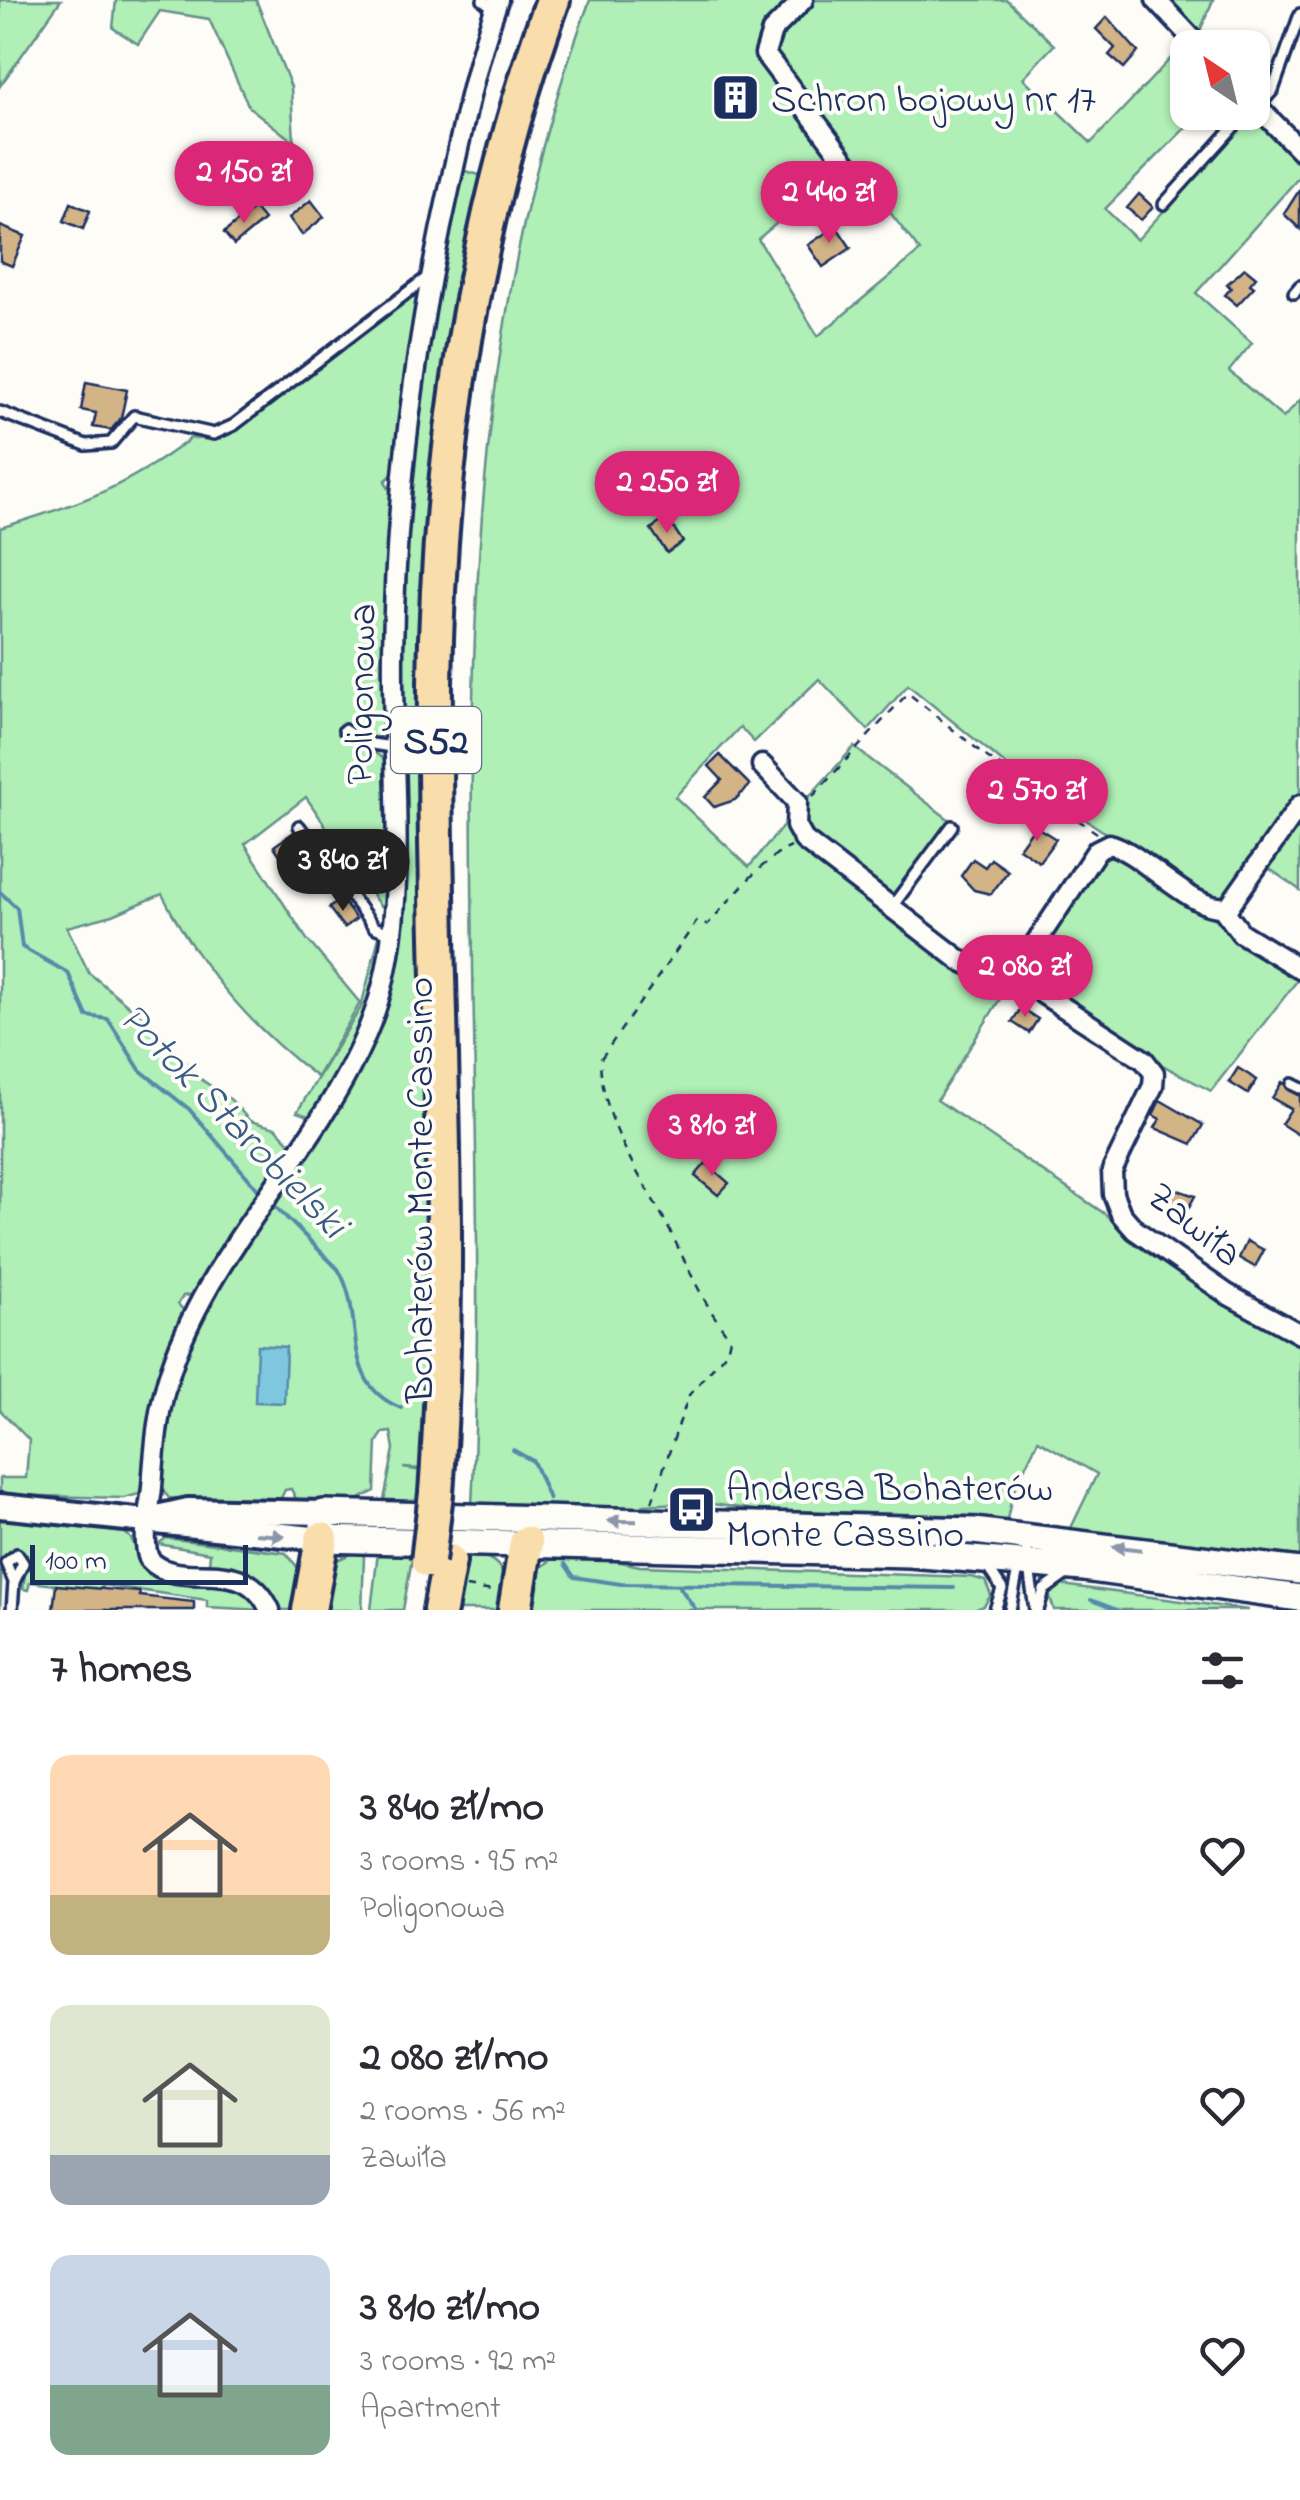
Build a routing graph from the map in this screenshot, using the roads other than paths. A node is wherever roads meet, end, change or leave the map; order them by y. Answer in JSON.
{"nodes":[{"id":1,"x":553,"y":0,"type":"edge"},
{"id":2,"x":574,"y":0,"type":"edge"},
{"id":3,"x":803,"y":0,"type":"edge"},
{"id":4,"x":1156,"y":0,"type":"edge"},
{"id":5,"x":492,"y":3,"type":"edge"},
{"id":6,"x":1300,"y":14,"type":"edge"},
{"id":7,"x":1184,"y":30,"type":"edge"},
{"id":8,"x":1270,"y":93,"type":"edge"},
{"id":9,"x":1270,"y":122,"type":"edge"},
{"id":10,"x":1231,"y":130,"type":"edge"},
{"id":11,"x":1300,"y":150,"type":"edge"},
{"id":12,"x":873,"y":198,"type":"dead end"},
{"id":13,"x":1164,"y":204,"type":"dead end"},
{"id":14,"x":430,"y":276,"type":"junction"},
{"id":15,"x":0,"y":412,"type":"edge"},
{"id":16,"x":344,"y":730,"type":"dead end"},
{"id":17,"x":392,"y":747,"type":"junction"},
{"id":18,"x":762,"y":765,"type":"dead end"},
{"id":19,"x":1300,"y":805,"type":"edge"},
{"id":20,"x":299,"y":826,"type":"dead end"},
{"id":21,"x":952,"y":826,"type":"dead end"},
{"id":22,"x":890,"y":908,"type":"junction"},
{"id":23,"x":1223,"y":909,"type":"junction"},
{"id":24,"x":392,"y":934,"type":"junction"},
{"id":25,"x":1017,"y":964,"type":"junction"},
{"id":26,"x":1300,"y":970,"type":"edge"},
{"id":27,"x":1300,"y":1334,"type":"edge"},
{"id":28,"x":446,"y":1493,"type":"junction"},
{"id":29,"x":0,"y":1506,"type":"edge"},
{"id":30,"x":149,"y":1519,"type":"junction"},
{"id":31,"x":323,"y":1526,"type":"junction"},
{"id":32,"x":527,"y":1531,"type":"junction"},
{"id":33,"x":1024,"y":1535,"type":"junction"},
{"id":34,"x":973,"y":1558,"type":"junction"},
{"id":35,"x":1024,"y":1562,"type":"junction"},
{"id":36,"x":1084,"y":1568,"type":"junction"},
{"id":37,"x":1300,"y":1572,"type":"edge"},
{"id":38,"x":444,"y":1580,"type":"edge"},
{"id":39,"x":14,"y":1582,"type":"dead end"},
{"id":40,"x":1300,"y":1598,"type":"edge"},
{"id":41,"x":503,"y":1600,"type":"edge"},
{"id":42,"x":12,"y":1610,"type":"edge"},
{"id":43,"x":270,"y":1610,"type":"edge"},
{"id":44,"x":309,"y":1610,"type":"edge"},
{"id":45,"x":419,"y":1610,"type":"edge"},
{"id":46,"x":995,"y":1610,"type":"edge"},
{"id":47,"x":1010,"y":1610,"type":"edge"},
{"id":48,"x":1037,"y":1610,"type":"edge"}],
"edges":[{"from":1,"to":28,"type":"highway","name":"Bohaterów Monte Cassino","number":"S52"},
{"from":2,"to":28,"type":"highway","name":"Bohaterów Monte Cassino","number":"S52"},
{"from":3,"to":12,"type":"street"},
{"from":4,"to":7,"type":"street"},
{"from":5,"to":14,"type":"street","name":"Poligonowa"},
{"from":6,"to":8,"type":"lane"},
{"from":9,"to":11,"type":"street"},
{"from":10,"to":13,"type":"lane"},
{"from":14,"to":15,"type":"lane"},
{"from":14,"to":17,"type":"street","name":"Poligonowa"},
{"from":16,"to":17,"type":"lane"},
{"from":17,"to":24,"type":"street","name":"Poligonowa"},
{"from":18,"to":22,"type":"street"},
{"from":19,"to":23,"type":"street"},
{"from":20,"to":24,"type":"lane"},
{"from":21,"to":22,"type":"lane"},
{"from":22,"to":25,"type":"street"},
{"from":23,"to":25,"type":"street"},
{"from":23,"to":26,"type":"street"},
{"from":24,"to":30,"type":"street","name":"Poligonowa"},
{"from":25,"to":27,"type":"street","name":"Zawiła"},
{"from":28,"to":38,"type":"highway","name":"Bohaterów Monte Cassino","number":"S52","bridge":true},
{"from":29,"to":30,"type":"street"},
{"from":30,"to":31,"type":"street"},
{"from":30,"to":43,"type":"street","name":"Poligonowa"},
{"from":31,"to":32,"type":"main road"},
{"from":31,"to":44,"type":"highway"},
{"from":33,"to":32,"type":"main road","one_way":true},
{"from":32,"to":34,"type":"main road"},
{"from":32,"to":41,"type":"highway"},
{"from":33,"to":35,"type":"lane"},
{"from":37,"to":33,"type":"main road","one_way":true},
{"from":34,"to":35,"type":"main road"},
{"from":34,"to":46,"type":"lane"},
{"from":35,"to":36,"type":"main road"},
{"from":35,"to":47,"type":"lane"},
{"from":35,"to":48,"type":"lane"},
{"from":36,"to":40,"type":"main road"},
{"from":36,"to":48,"type":"lane"},
{"from":38,"to":45,"type":"highway","name":"Bohaterów Monte Cassino","number":"S52"},
{"from":39,"to":42,"type":"lane"}]}
